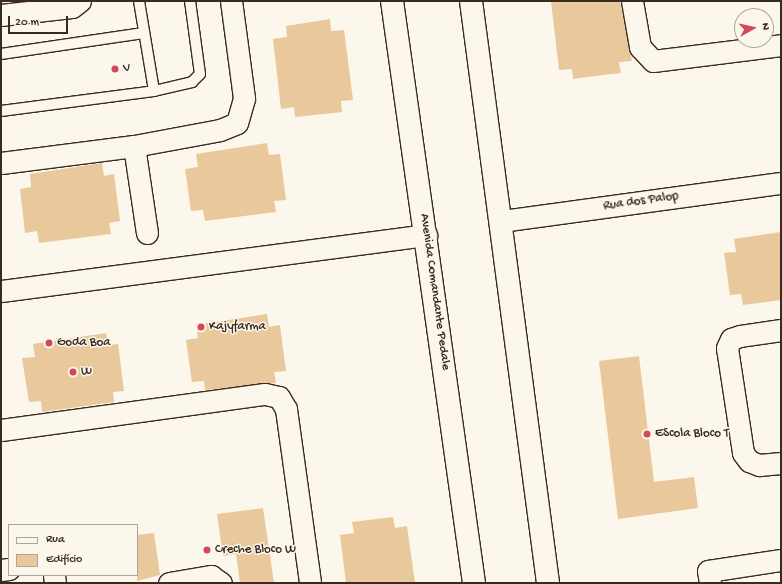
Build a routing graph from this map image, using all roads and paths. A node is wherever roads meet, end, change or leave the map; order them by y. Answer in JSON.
{"nodes":[{"id":1,"x":80,"y":1,"type":"edge"},
{"id":2,"x":139,"y":1,"type":"edge"},
{"id":3,"x":190,"y":1,"type":"edge"},
{"id":4,"x":231,"y":1,"type":"edge"},
{"id":5,"x":392,"y":1,"type":"edge"},
{"id":6,"x":471,"y":1,"type":"edge"},
{"id":7,"x":632,"y":1,"type":"edge"},
{"id":8,"x":1,"y":15,"type":"edge"},
{"id":9,"x":143,"y":33,"type":"junction"},
{"id":10,"x":781,"y":45,"type":"edge"},
{"id":11,"x":1,"y":54,"type":"edge"},
{"id":12,"x":154,"y":91,"type":"junction"},
{"id":13,"x":1,"y":111,"type":"edge"},
{"id":14,"x":134,"y":146,"type":"junction"},
{"id":15,"x":1,"y":163,"type":"edge"},
{"id":16,"x":781,"y":183,"type":"edge"},
{"id":17,"x":502,"y":220,"type":"junction"},
{"id":18,"x":147,"y":233,"type":"dead end"},
{"id":19,"x":426,"y":236,"type":"junction"},
{"id":20,"x":1,"y":291,"type":"edge"},
{"id":21,"x":781,"y":330,"type":"edge"},
{"id":22,"x":1,"y":430,"type":"edge"},
{"id":23,"x":781,"y":463,"type":"edge"},
{"id":24,"x":781,"y":560,"type":"edge"},
{"id":25,"x":169,"y":583,"type":"edge"},
{"id":26,"x":221,"y":583,"type":"edge"},
{"id":27,"x":310,"y":583,"type":"edge"},
{"id":28,"x":474,"y":583,"type":"edge"},
{"id":29,"x":548,"y":583,"type":"edge"},
{"id":30,"x":710,"y":583,"type":"edge"}],
"edges":[{"from":1,"to":8,"type":"street"},
{"from":2,"to":9,"type":"lane"},
{"from":3,"to":12,"type":"lane"},
{"from":4,"to":14,"type":"street"},
{"from":5,"to":19,"type":"street","name":"Avenida Comandante Pedale"},
{"from":6,"to":17,"type":"street"},
{"from":7,"to":10,"type":"street"},
{"from":9,"to":11,"type":"lane"},
{"from":9,"to":12,"type":"lane"},
{"from":12,"to":13,"type":"lane"},
{"from":14,"to":15,"type":"street"},
{"from":14,"to":18,"type":"street"},
{"from":16,"to":17,"type":"street","name":"Rua dos Palop"},
{"from":17,"to":29,"type":"street"},
{"from":19,"to":20,"type":"street"},
{"from":19,"to":28,"type":"street","name":"Avenida Comandante Pedale"},
{"from":21,"to":23,"type":"street"},
{"from":22,"to":27,"type":"street"},
{"from":24,"to":30,"type":"street"},
{"from":25,"to":26,"type":"street"}]}
